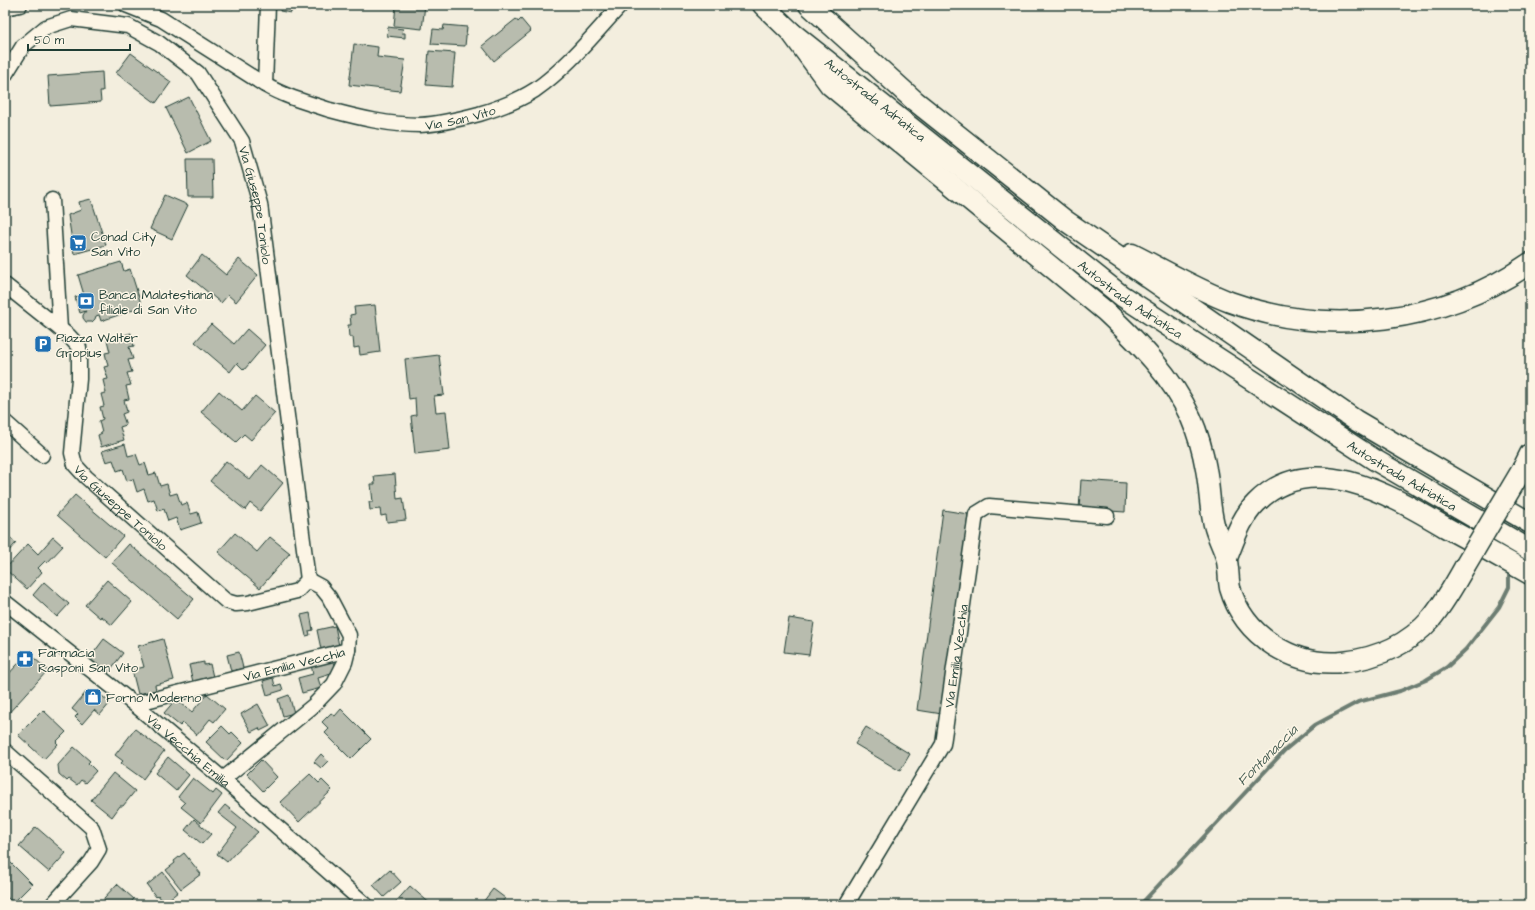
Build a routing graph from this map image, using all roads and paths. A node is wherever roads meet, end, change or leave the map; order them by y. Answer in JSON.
{"nodes":[{"id":1,"x":20,"y":5,"type":"edge"},
{"id":2,"x":126,"y":5,"type":"edge"},
{"id":3,"x":268,"y":5,"type":"edge"},
{"id":4,"x":622,"y":5,"type":"edge"},
{"id":5,"x":763,"y":5,"type":"edge"},
{"id":6,"x":809,"y":5,"type":"edge"},
{"id":7,"x":5,"y":8,"type":"edge"},
{"id":8,"x":791,"y":32,"type":"junction"},
{"id":9,"x":5,"y":75,"type":"edge"},
{"id":10,"x":265,"y":85,"type":"junction"},
{"id":11,"x":52,"y":200,"type":"dead end"},
{"id":12,"x":1066,"y":221,"type":"junction"},
{"id":13,"x":1530,"y":263,"type":"edge"},
{"id":14,"x":5,"y":285,"type":"edge"},
{"id":15,"x":60,"y":329,"type":"junction"},
{"id":16,"x":5,"y":422,"type":"edge"},
{"id":17,"x":42,"y":455,"type":"dead end"},
{"id":18,"x":1526,"y":461,"type":"edge"},
{"id":19,"x":1107,"y":516,"type":"dead end"},
{"id":20,"x":1530,"y":523,"type":"edge"},
{"id":21,"x":1530,"y":550,"type":"edge"},
{"id":22,"x":1227,"y":558,"type":"junction"},
{"id":23,"x":1530,"y":574,"type":"edge"},
{"id":24,"x":308,"y":580,"type":"junction"},
{"id":25,"x":5,"y":602,"type":"edge"},
{"id":26,"x":348,"y":650,"type":"junction"},
{"id":27,"x":134,"y":704,"type":"junction"},
{"id":28,"x":5,"y":751,"type":"edge"},
{"id":29,"x":223,"y":778,"type":"junction"},
{"id":30,"x":52,"y":905,"type":"edge"},
{"id":31,"x":366,"y":905,"type":"edge"},
{"id":32,"x":846,"y":905,"type":"edge"}],
"edges":[{"from":1,"to":7,"type":"street"},
{"from":2,"to":10,"type":"street","name":"Via San Vito"},
{"from":3,"to":10,"type":"street"},
{"from":4,"to":10,"type":"street","name":"Via San Vito"},
{"from":5,"to":8,"type":"highway","name":"Autostrada Adriatica"},
{"from":6,"to":12,"type":"highway","name":"Autostrada Adriatica"},
{"from":8,"to":21,"type":"highway","name":"Autostrada Adriatica"},
{"from":8,"to":22,"type":"highway"},
{"from":9,"to":24,"type":"street","name":"Via Giuseppe Toniolo"},
{"from":11,"to":15,"type":"street"},
{"from":12,"to":13,"type":"highway"},
{"from":12,"to":20,"type":"highway","name":"Autostrada Adriatica"},
{"from":14,"to":15,"type":"street","name":"Via Giuseppe Toniolo"},
{"from":15,"to":24,"type":"street","name":"Via Giuseppe Toniolo"},
{"from":16,"to":17,"type":"street"},
{"from":18,"to":22,"type":"highway","bridge":true},
{"from":19,"to":32,"type":"street","name":"Via Emilia Vecchia"},
{"from":22,"to":23,"type":"highway"},
{"from":24,"to":26,"type":"street"},
{"from":25,"to":27,"type":"street","name":"Via Vecchia Emilia"},
{"from":26,"to":27,"type":"street","name":"Via Emilia Vecchia"},
{"from":26,"to":29,"type":"street","name":"Via Emilia Vecchia"},
{"from":27,"to":29,"type":"street","name":"Via Vecchia Emilia"},
{"from":28,"to":30,"type":"street"},
{"from":29,"to":31,"type":"street","name":"Via Vecchia Emilia"}]}
